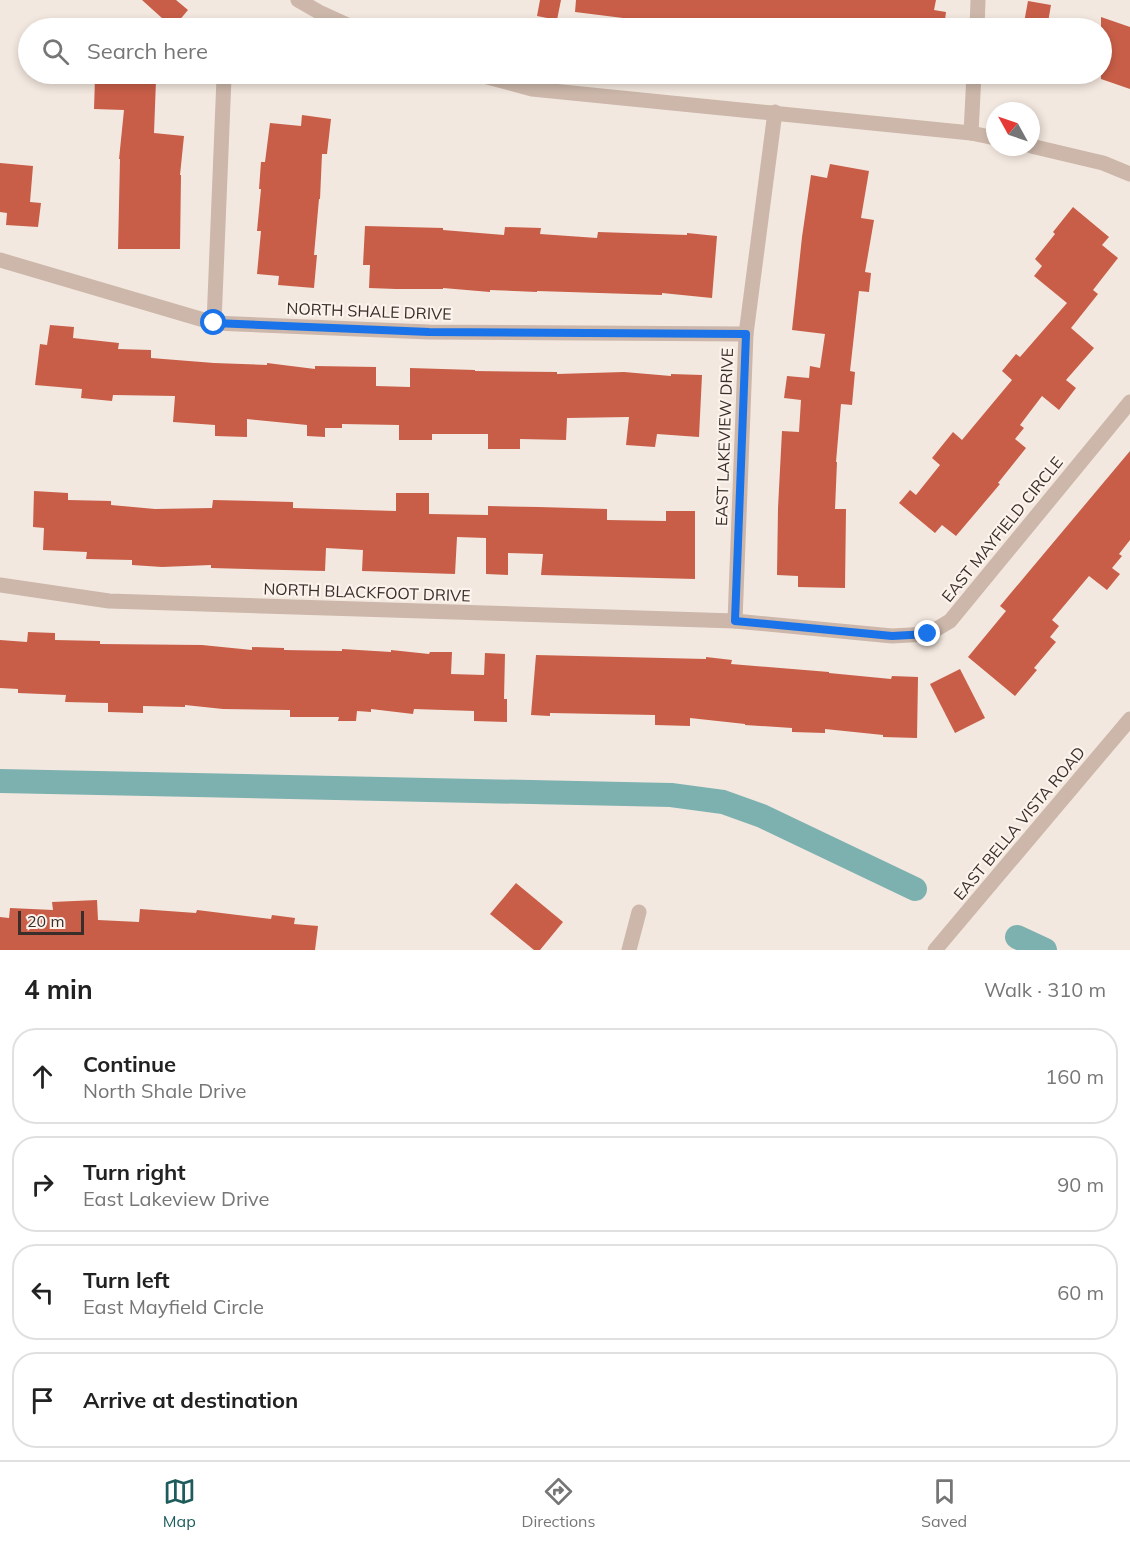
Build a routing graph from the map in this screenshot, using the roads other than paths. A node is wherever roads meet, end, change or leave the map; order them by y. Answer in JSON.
{"nodes":[{"id":1,"x":298,"y":0,"type":"edge"},
{"id":2,"x":978,"y":0,"type":"edge"},
{"id":3,"x":322,"y":6,"type":"edge"},
{"id":4,"x":339,"y":18,"type":"edge"},
{"id":5,"x":977,"y":18,"type":"edge"},
{"id":6,"x":224,"y":84,"type":"edge"},
{"id":7,"x":513,"y":84,"type":"edge"},
{"id":8,"x":973,"y":84,"type":"edge"},
{"id":9,"x":775,"y":112,"type":"junction"},
{"id":10,"x":971,"y":133,"type":"junction"},
{"id":11,"x":986,"y":136,"type":"edge"},
{"id":12,"x":1040,"y":148,"type":"edge"},
{"id":13,"x":1130,"y":174,"type":"edge"},
{"id":14,"x":0,"y":260,"type":"edge"},
{"id":15,"x":0,"y":271,"type":"edge"},
{"id":16,"x":214,"y":323,"type":"junction"},
{"id":17,"x":746,"y":334,"type":"junction"},
{"id":18,"x":1130,"y":402,"type":"edge"},
{"id":19,"x":0,"y":585,"type":"edge"},
{"id":20,"x":735,"y":621,"type":"junction"},
{"id":21,"x":1130,"y":718,"type":"edge"},
{"id":22,"x":639,"y":912,"type":"dead end"},
{"id":23,"x":629,"y":950,"type":"edge"},
{"id":24,"x":935,"y":950,"type":"edge"}],
"edges":[{"from":1,"to":3,"type":"street"},
{"from":2,"to":5,"type":"street"},
{"from":3,"to":4,"type":"street"},
{"from":6,"to":16,"type":"street"},
{"from":7,"to":9,"type":"street"},
{"from":8,"to":10,"type":"street"},
{"from":9,"to":10,"type":"street"},
{"from":9,"to":17,"type":"street","name":"EAST LAKEVIEW DRIVE"},
{"from":10,"to":11,"type":"street"},
{"from":12,"to":13,"type":"street"},
{"from":14,"to":15,"type":"street"},
{"from":14,"to":16,"type":"street","name":"NORTH SHALE DRIVE"},
{"from":16,"to":17,"type":"street","name":"NORTH SHALE DRIVE"},
{"from":17,"to":20,"type":"street","name":"EAST LAKEVIEW DRIVE"},
{"from":18,"to":20,"type":"street","name":"EAST MAYFIELD CIRCLE"},
{"from":19,"to":20,"type":"street","name":"NORTH BLACKFOOT DRIVE"},
{"from":21,"to":24,"type":"street","name":"EAST BELLA VISTA ROAD"},
{"from":22,"to":23,"type":"street"}]}
